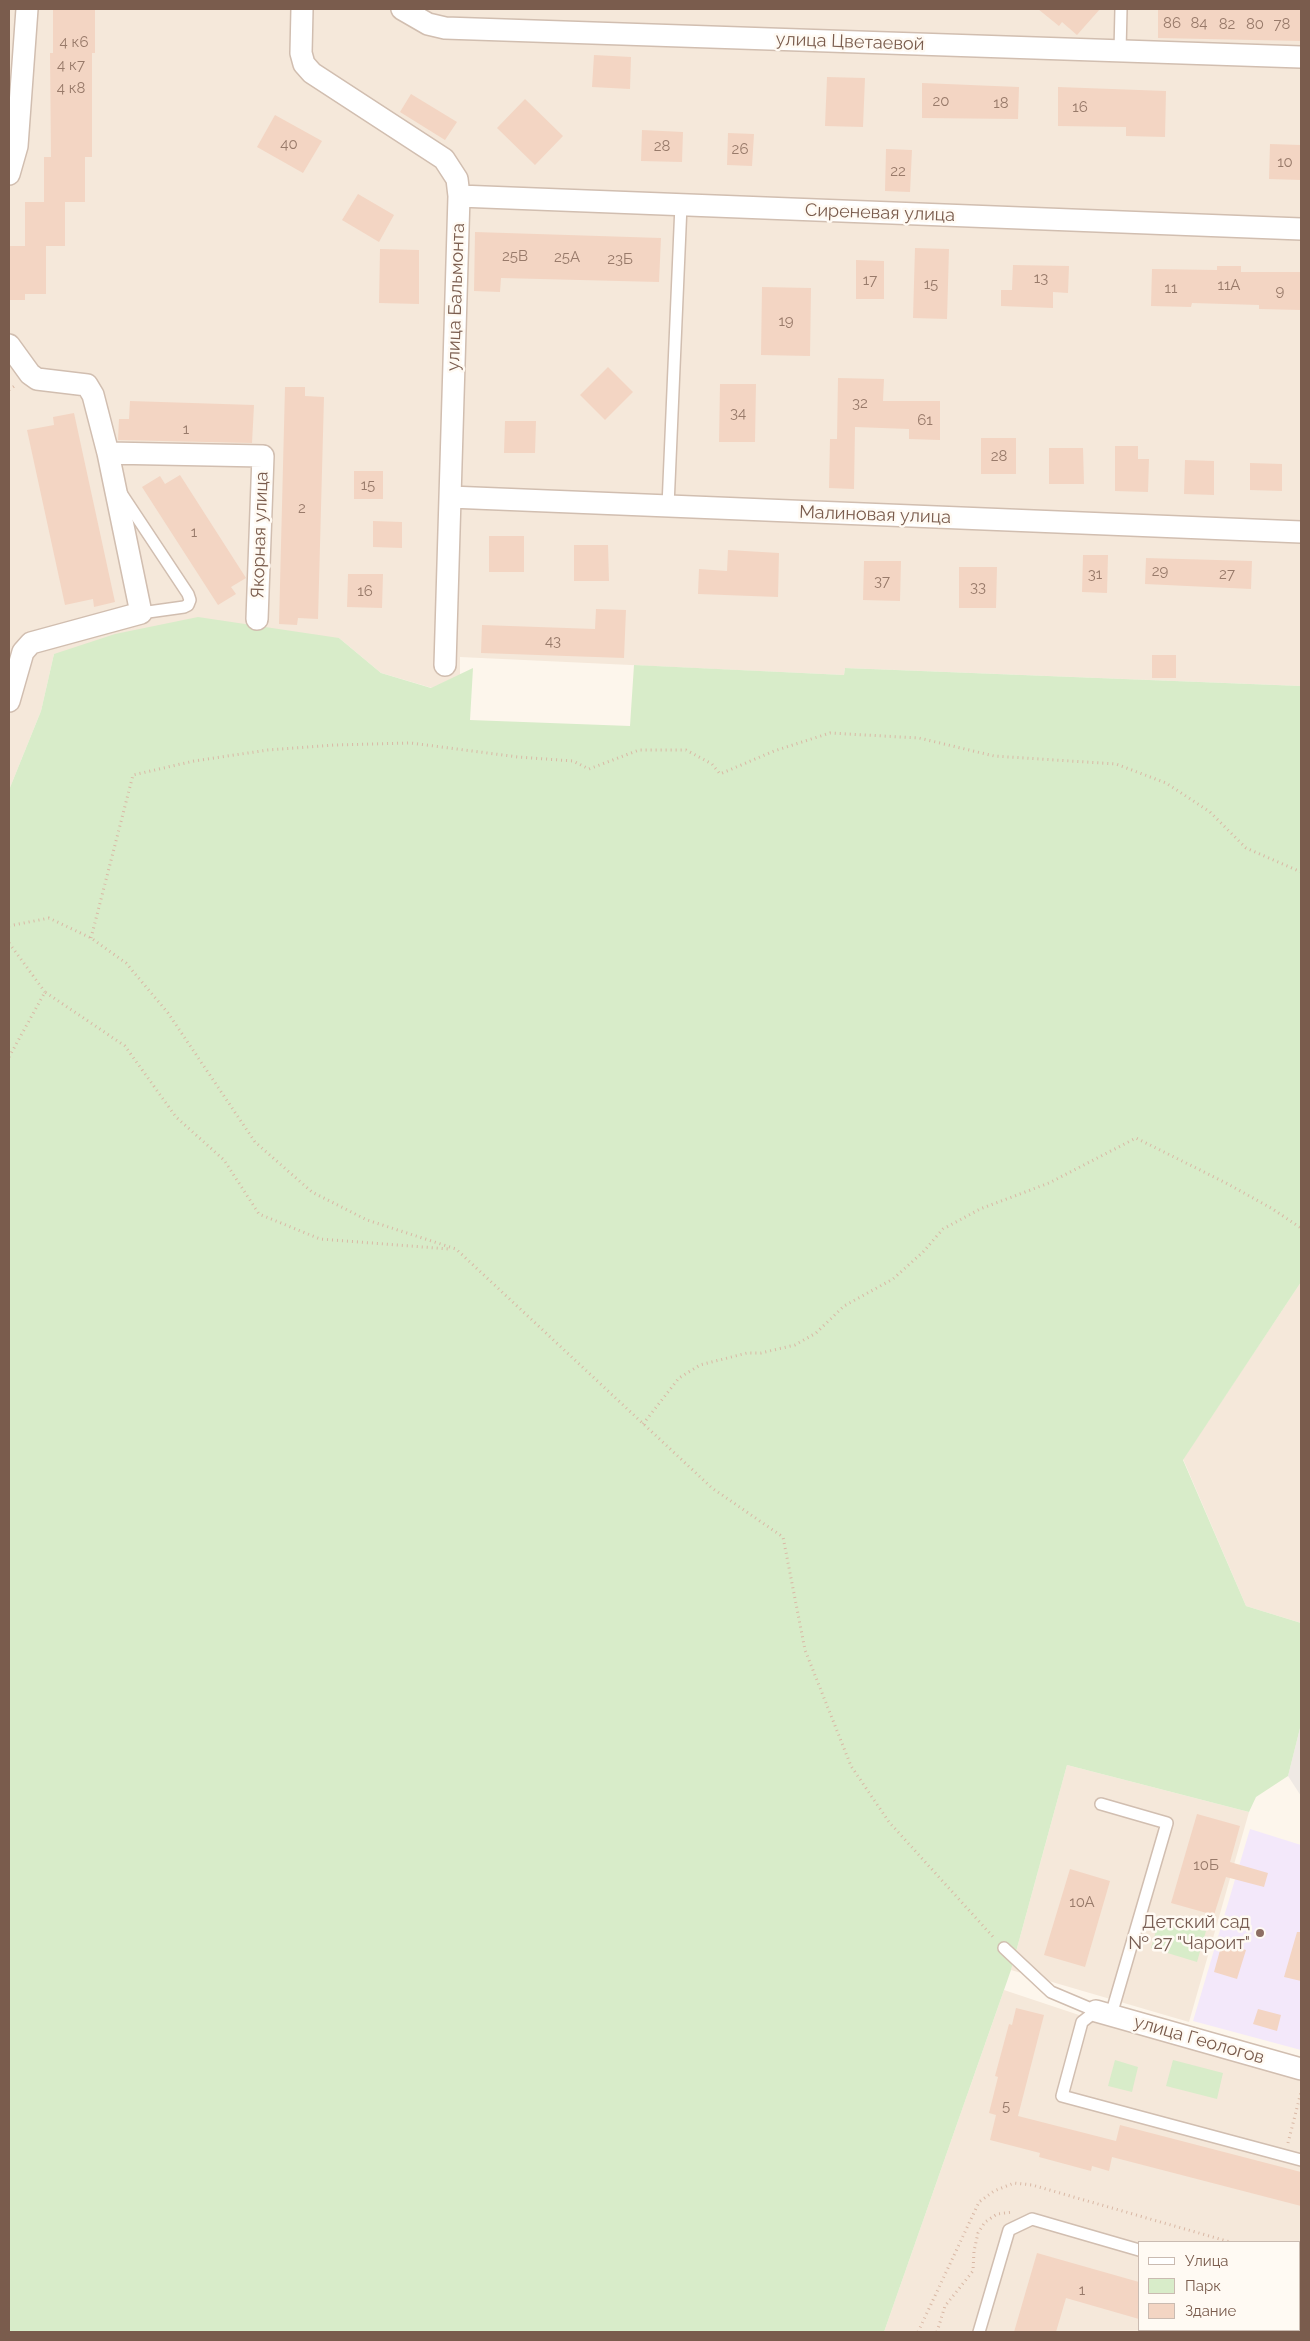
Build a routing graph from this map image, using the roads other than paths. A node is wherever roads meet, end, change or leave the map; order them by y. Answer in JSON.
{"nodes":[{"id":1,"x":27,"y":9,"type":"edge"},
{"id":2,"x":302,"y":9,"type":"edge"},
{"id":3,"x":402,"y":9,"type":"edge"},
{"id":4,"x":1121,"y":9,"type":"edge"},
{"id":5,"x":1120,"y":51,"type":"junction"},
{"id":6,"x":1301,"y":57,"type":"edge"},
{"id":7,"x":9,"y":174,"type":"edge"},
{"id":8,"x":459,"y":196,"type":"junction"},
{"id":9,"x":681,"y":204,"type":"junction"},
{"id":10,"x":1301,"y":229,"type":"edge"},
{"id":11,"x":9,"y":345,"type":"edge"},
{"id":12,"x":108,"y":453,"type":"junction"},
{"id":13,"x":114,"y":482,"type":"junction"},
{"id":14,"x":450,"y":498,"type":"junction"},
{"id":15,"x":668,"y":506,"type":"junction"},
{"id":16,"x":1301,"y":532,"type":"edge"},
{"id":17,"x":142,"y":613,"type":"junction"},
{"id":18,"x":257,"y":619,"type":"dead end"},
{"id":19,"x":445,"y":665,"type":"dead end"},
{"id":20,"x":13,"y":674,"type":"edge"},
{"id":21,"x":9,"y":701,"type":"edge"},
{"id":22,"x":1101,"y":1804,"type":"dead end"},
{"id":23,"x":1004,"y":1948,"type":"road end"},
{"id":24,"x":1103,"y":2013,"type":"junction"},
{"id":25,"x":1301,"y":2069,"type":"edge"},
{"id":26,"x":1301,"y":2160,"type":"edge"},
{"id":27,"x":1138,"y":2250,"type":"edge"},
{"id":28,"x":979,"y":2332,"type":"edge"}],
"edges":[{"from":1,"to":7,"type":"street"},
{"from":2,"to":8,"type":"street","name":"улица Бальмонта"},
{"from":3,"to":5,"type":"street","name":"улица Цветаевой"},
{"from":4,"to":5,"type":"lane"},
{"from":5,"to":6,"type":"street","name":"улица Цветаевой"},
{"from":8,"to":9,"type":"street","name":"Сиреневая улица"},
{"from":8,"to":14,"type":"street","name":"улица Бальмонта"},
{"from":9,"to":10,"type":"street","name":"Сиреневая улица"},
{"from":9,"to":15,"type":"lane"},
{"from":11,"to":12,"type":"street"},
{"from":12,"to":13,"type":"street"},
{"from":12,"to":18,"type":"street","name":"Якорная улица"},
{"from":13,"to":17,"type":"street"},
{"from":13,"to":17,"type":"lane"},
{"from":14,"to":15,"type":"street","name":"Малиновая улица"},
{"from":14,"to":19,"type":"street","name":"улица Бальмонта"},
{"from":15,"to":16,"type":"street","name":"Малиновая улица"},
{"from":17,"to":20,"type":"street"},
{"from":20,"to":21,"type":"street"},
{"from":22,"to":24,"type":"lane"},
{"from":23,"to":24,"type":"lane"},
{"from":24,"to":25,"type":"street","name":"улица Геологов"},
{"from":24,"to":26,"type":"lane"},
{"from":27,"to":28,"type":"lane"}]}
